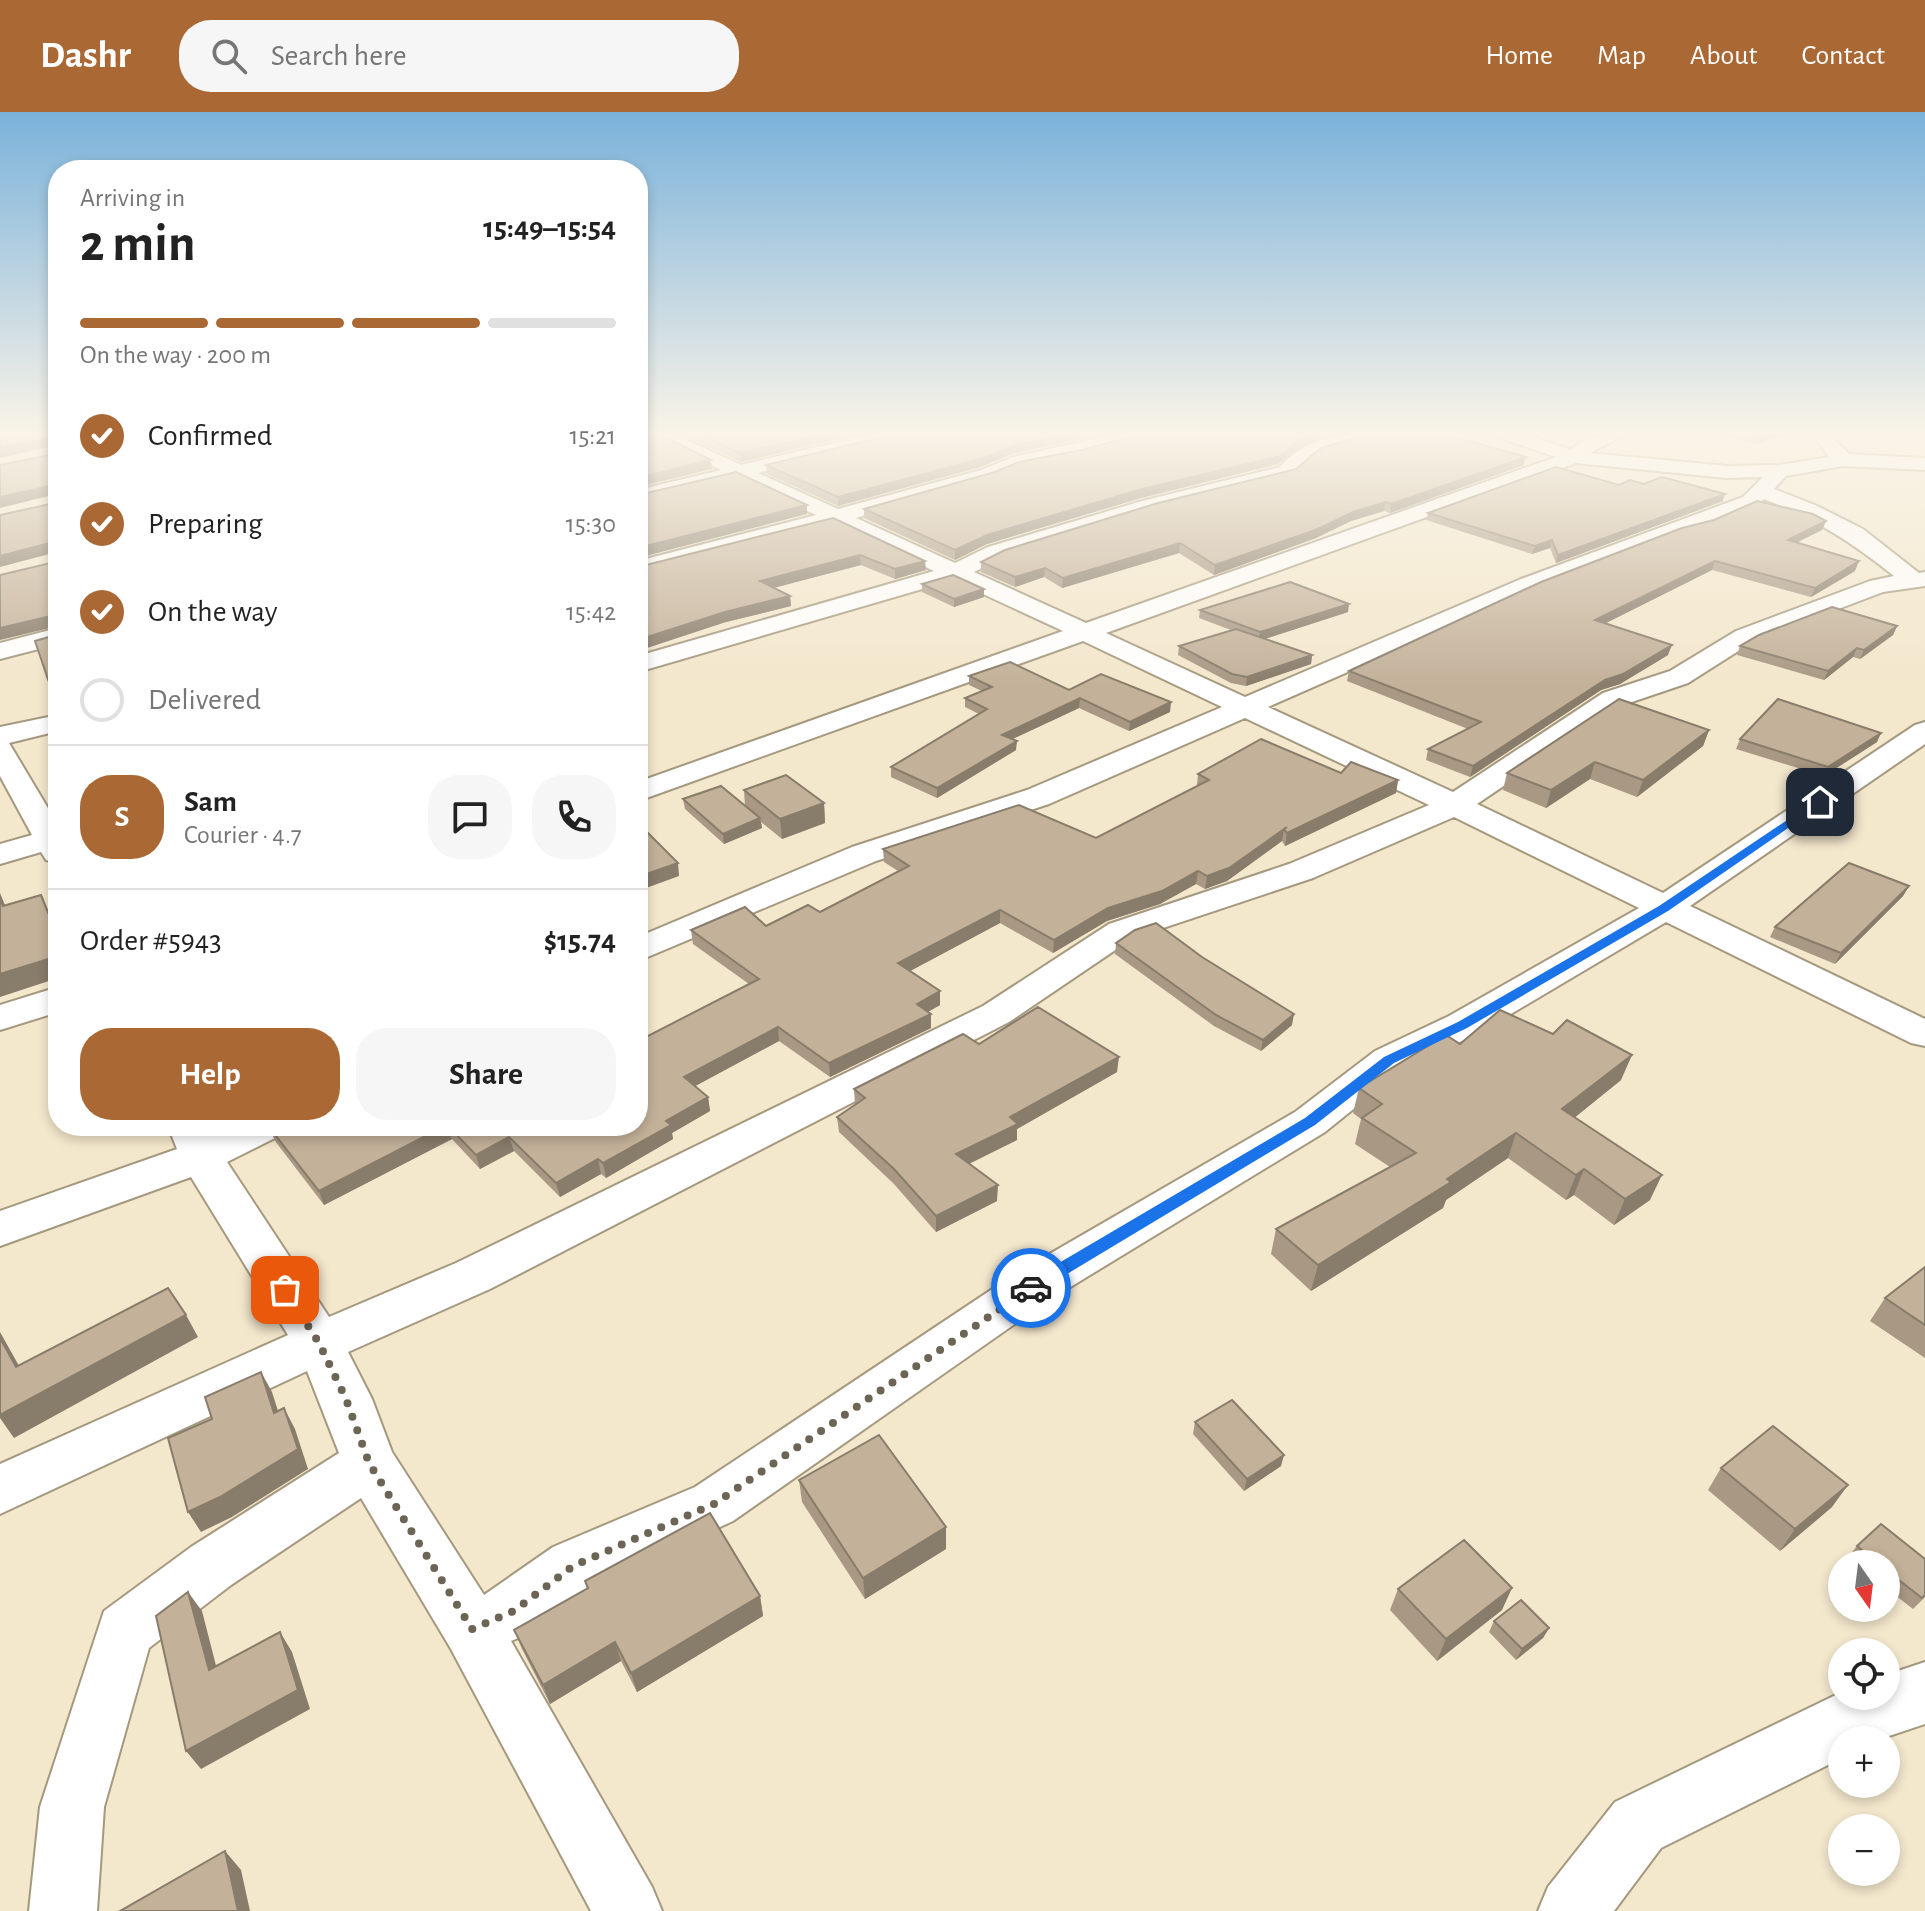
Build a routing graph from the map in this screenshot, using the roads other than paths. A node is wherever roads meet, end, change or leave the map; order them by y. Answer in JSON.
{"nodes":[{"id":1,"x":831,"y":518,"type":"edge"},
{"id":2,"x":843,"y":518,"type":"edge"},
{"id":3,"x":1107,"y":518,"type":"edge"},
{"id":4,"x":1401,"y":518,"type":"edge"},
{"id":5,"x":1709,"y":518,"type":"edge"},
{"id":6,"x":1825,"y":518,"type":"edge"},
{"id":7,"x":648,"y":565,"type":"edge"},
{"id":8,"x":955,"y":572,"type":"junction"},
{"id":9,"x":1918,"y":579,"type":"edge"},
{"id":10,"x":1080,"y":631,"type":"junction"},
{"id":11,"x":48,"y":639,"type":"edge"},
{"id":12,"x":0,"y":651,"type":"edge"},
{"id":13,"x":648,"y":661,"type":"edge"},
{"id":14,"x":1247,"y":709,"type":"junction"},
{"id":15,"x":48,"y":725,"type":"edge"},
{"id":16,"x":1925,"y":731,"type":"edge"},
{"id":17,"x":0,"y":736,"type":"edge"},
{"id":18,"x":0,"y":749,"type":"edge"},
{"id":19,"x":648,"y":789,"type":"edge"},
{"id":20,"x":1455,"y":805,"type":"junction"},
{"id":21,"x":48,"y":831,"type":"edge"},
{"id":22,"x":48,"y":844,"type":"edge"},
{"id":23,"x":0,"y":854,"type":"edge"},
{"id":24,"x":1663,"y":909,"type":"junction"},
{"id":25,"x":648,"y":946,"type":"edge"},
{"id":26,"x":48,"y":1002,"type":"edge"},
{"id":27,"x":0,"y":1018,"type":"edge"},
{"id":28,"x":1925,"y":1034,"type":"edge"},
{"id":29,"x":218,"y":1136,"type":"edge"},
{"id":30,"x":195,"y":1141,"type":"edge"},
{"id":31,"x":0,"y":1229,"type":"edge"},
{"id":32,"x":319,"y":1343,"type":"junction"},
{"id":33,"x":369,"y":1463,"type":"junction"},
{"id":34,"x":0,"y":1490,"type":"edge"},
{"id":35,"x":472,"y":1629,"type":"junction"},
{"id":36,"x":1925,"y":1693,"type":"edge"},
{"id":37,"x":63,"y":1911,"type":"edge"},
{"id":38,"x":628,"y":1911,"type":"edge"},
{"id":39,"x":1572,"y":1911,"type":"edge"}],
"edges":[{"from":1,"to":7,"type":"street"},
{"from":2,"to":8,"type":"street"},
{"from":3,"to":8,"type":"street"},
{"from":4,"to":10,"type":"street"},
{"from":5,"to":14,"type":"street"},
{"from":6,"to":9,"type":"street"},
{"from":8,"to":10,"type":"street"},
{"from":8,"to":13,"type":"street"},
{"from":9,"to":20,"type":"street"},
{"from":10,"to":14,"type":"street"},
{"from":10,"to":19,"type":"street"},
{"from":11,"to":12,"type":"street"},
{"from":14,"to":20,"type":"street"},
{"from":14,"to":25,"type":"street"},
{"from":15,"to":17,"type":"street"},
{"from":16,"to":24,"type":"street"},
{"from":18,"to":21,"type":"street"},
{"from":20,"to":24,"type":"street"},
{"from":20,"to":32,"type":"street"},
{"from":22,"to":23,"type":"street"},
{"from":24,"to":28,"type":"street"},
{"from":24,"to":35,"type":"street"},
{"from":26,"to":27,"type":"street"},
{"from":29,"to":30,"type":"street"},
{"from":30,"to":31,"type":"street"},
{"from":30,"to":32,"type":"street"},
{"from":32,"to":33,"type":"street"},
{"from":32,"to":34,"type":"street"},
{"from":33,"to":35,"type":"street"},
{"from":33,"to":37,"type":"street"},
{"from":35,"to":38,"type":"street"},
{"from":36,"to":39,"type":"street"}]}
